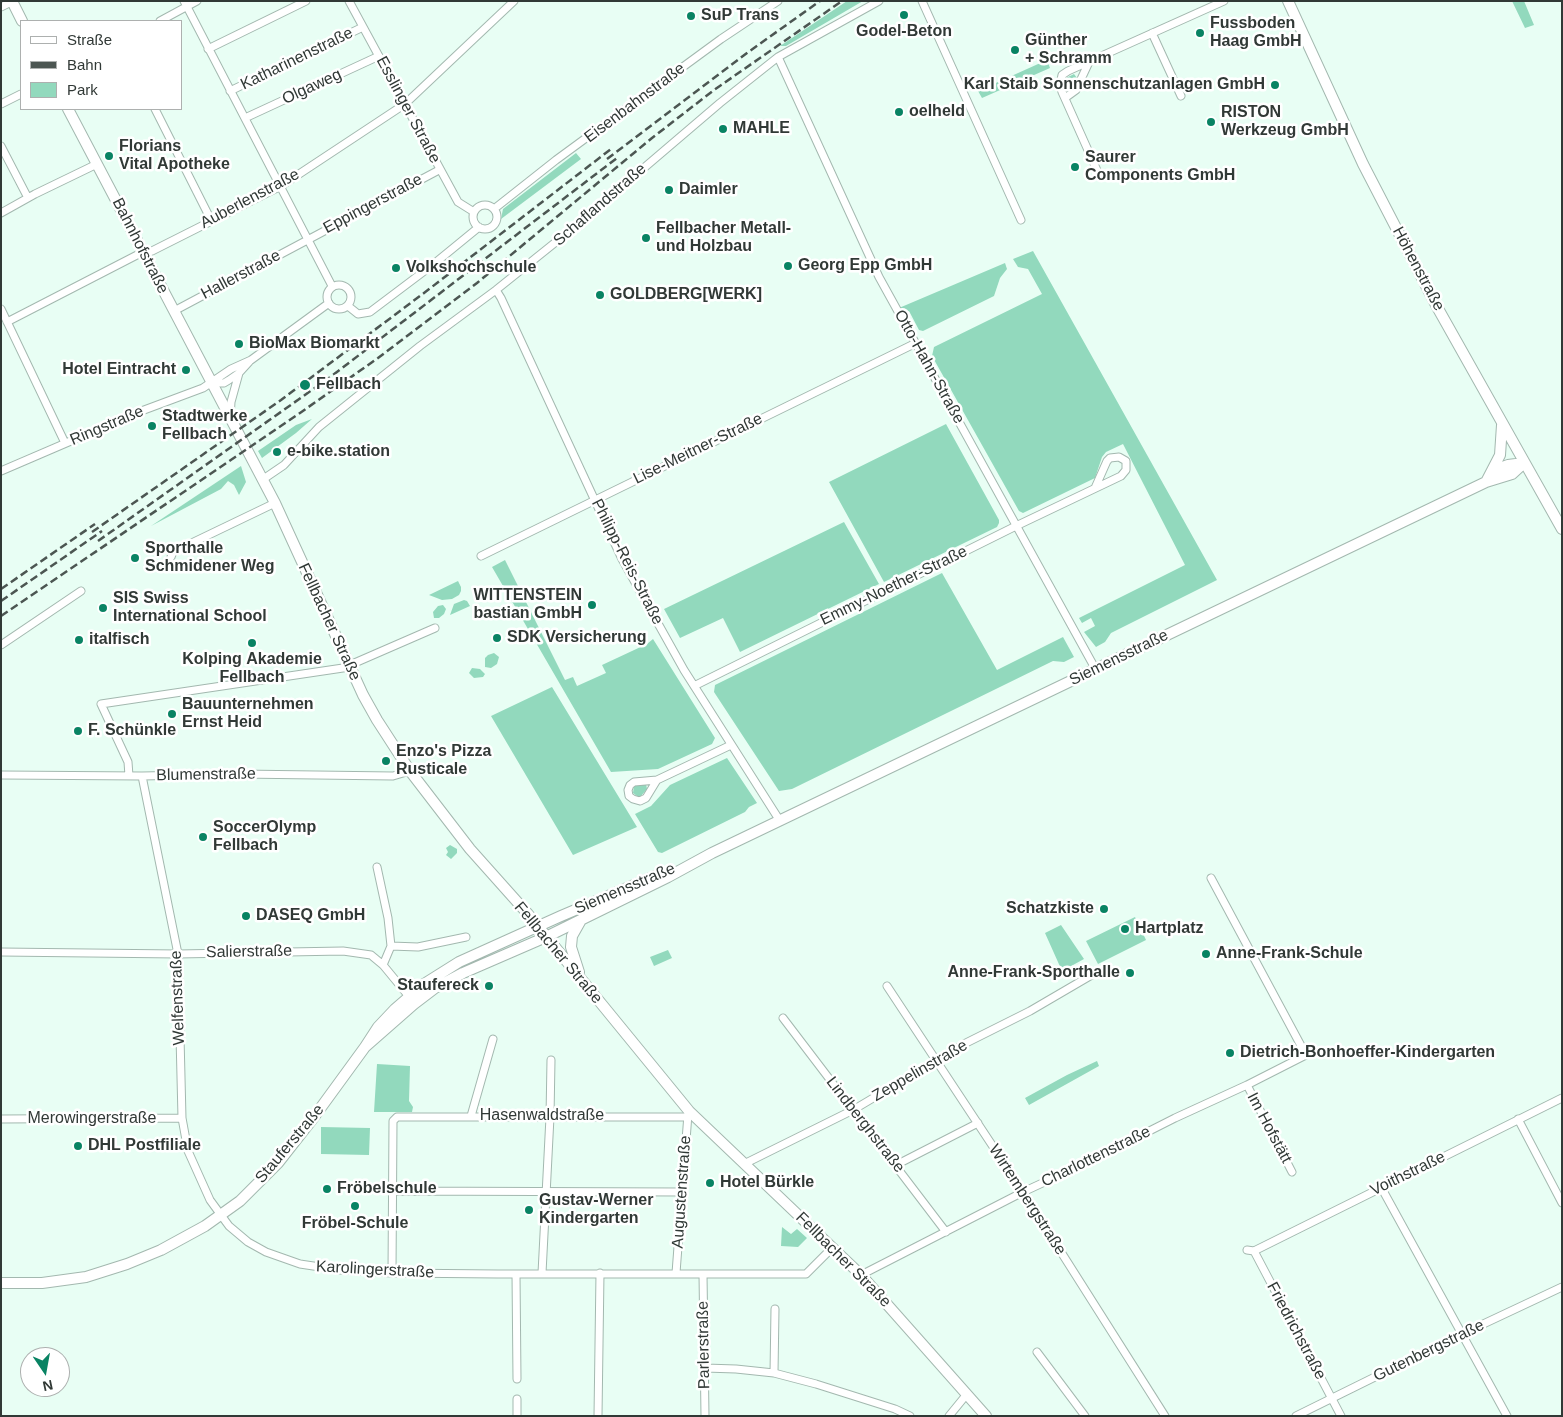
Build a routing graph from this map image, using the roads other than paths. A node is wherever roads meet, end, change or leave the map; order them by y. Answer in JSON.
{"nodes":[{"id":1,"x":12,"y":1,"type":"edge"},
{"id":2,"x":197,"y":1,"type":"edge"},
{"id":3,"x":306,"y":1,"type":"edge"},
{"id":4,"x":349,"y":1,"type":"edge"},
{"id":5,"x":514,"y":1,"type":"edge"},
{"id":6,"x":778,"y":1,"type":"edge"},
{"id":7,"x":879,"y":1,"type":"edge"},
{"id":8,"x":922,"y":1,"type":"edge"},
{"id":9,"x":1224,"y":1,"type":"edge"},
{"id":10,"x":1288,"y":1,"type":"edge"},
{"id":11,"x":186,"y":4,"type":"edge"},
{"id":12,"x":1,"y":7,"type":"edge"},
{"id":13,"x":22,"y":20,"type":"edge"},
{"id":14,"x":162,"y":20,"type":"edge"},
{"id":15,"x":363,"y":27,"type":"junction"},
{"id":16,"x":1152,"y":33,"type":"junction"},
{"id":17,"x":208,"y":49,"type":"junction"},
{"id":18,"x":379,"y":56,"type":"junction"},
{"id":19,"x":778,"y":57,"type":"junction"},
{"id":20,"x":1089,"y":62,"type":"junction"},
{"id":21,"x":230,"y":91,"type":"junction"},
{"id":22,"x":20,"y":94,"type":"edge"},
{"id":23,"x":1181,"y":96,"type":"dead end"},
{"id":24,"x":1065,"y":98,"type":"junction"},
{"id":25,"x":1,"y":104,"type":"edge"},
{"id":26,"x":405,"y":104,"type":"junction"},
{"id":27,"x":69,"y":110,"type":"edge"},
{"id":28,"x":156,"y":110,"type":"edge"},
{"id":29,"x":244,"y":118,"type":"junction"},
{"id":30,"x":1,"y":146,"type":"edge"},
{"id":31,"x":97,"y":164,"type":"junction"},
{"id":32,"x":439,"y":170,"type":"junction"},
{"id":33,"x":1100,"y":177,"type":"dead end"},
{"id":34,"x":281,"y":186,"type":"junction"},
{"id":35,"x":28,"y":198,"type":"junction"},
{"id":36,"x":494,"y":209,"type":"junction"},
{"id":37,"x":474,"y":212,"type":"junction"},
{"id":38,"x":1,"y":213,"type":"edge"},
{"id":39,"x":211,"y":220,"type":"junction"},
{"id":40,"x":1021,"y":220,"type":"dead end"},
{"id":41,"x":480,"y":228,"type":"junction"},
{"id":42,"x":308,"y":240,"type":"junction"},
{"id":43,"x":144,"y":252,"type":"junction"},
{"id":44,"x":332,"y":286,"type":"junction"},
{"id":45,"x":496,"y":290,"type":"junction"},
{"id":46,"x":329,"y":303,"type":"junction"},
{"id":47,"x":348,"y":306,"type":"junction"},
{"id":48,"x":1,"y":309,"type":"edge"},
{"id":49,"x":174,"y":311,"type":"junction"},
{"id":50,"x":7,"y":322,"type":"junction"},
{"id":51,"x":916,"y":343,"type":"junction"},
{"id":52,"x":251,"y":360,"type":"junction"},
{"id":53,"x":240,"y":373,"type":"junction"},
{"id":54,"x":213,"y":383,"type":"junction"},
{"id":55,"x":230,"y":418,"type":"junction"},
{"id":56,"x":1502,"y":424,"type":"junction"},
{"id":57,"x":65,"y":444,"type":"junction"},
{"id":58,"x":1524,"y":463,"type":"junction"},
{"id":59,"x":1,"y":471,"type":"edge"},
{"id":60,"x":1492,"y":472,"type":"junction"},
{"id":61,"x":262,"y":480,"type":"junction"},
{"id":62,"x":1486,"y":482,"type":"junction"},
{"id":63,"x":1095,"y":488,"type":"junction"},
{"id":64,"x":594,"y":500,"type":"junction"},
{"id":65,"x":275,"y":504,"type":"junction"},
{"id":66,"x":1016,"y":526,"type":"junction"},
{"id":67,"x":1562,"y":529,"type":"edge"},
{"id":68,"x":481,"y":556,"type":"dead end"},
{"id":69,"x":171,"y":557,"type":"dead end"},
{"id":70,"x":81,"y":591,"type":"dead end"},
{"id":71,"x":435,"y":628,"type":"dead end"},
{"id":72,"x":1,"y":645,"type":"edge"},
{"id":73,"x":349,"y":666,"type":"junction"},
{"id":74,"x":1096,"y":670,"type":"junction"},
{"id":75,"x":694,"y":686,"type":"junction"},
{"id":76,"x":731,"y":745,"type":"junction"},
{"id":77,"x":410,"y":771,"type":"junction"},
{"id":78,"x":1,"y":774,"type":"edge"},
{"id":79,"x":129,"y":776,"type":"junction"},
{"id":80,"x":142,"y":776,"type":"junction"},
{"id":81,"x":657,"y":780,"type":"dead end"},
{"id":82,"x":780,"y":821,"type":"junction"},
{"id":83,"x":712,"y":853,"type":"junction"},
{"id":84,"x":377,"y":867,"type":"dead end"},
{"id":85,"x":1211,"y":878,"type":"dead end"},
{"id":86,"x":581,"y":920,"type":"junction"},
{"id":87,"x":538,"y":926,"type":"junction"},
{"id":88,"x":466,"y":937,"type":"dead end"},
{"id":89,"x":546,"y":937,"type":"junction"},
{"id":90,"x":391,"y":946,"type":"junction"},
{"id":91,"x":1,"y":952,"type":"edge"},
{"id":92,"x":178,"y":954,"type":"junction"},
{"id":93,"x":383,"y":965,"type":"junction"},
{"id":94,"x":1095,"y":973,"type":"dead end"},
{"id":95,"x":582,"y":980,"type":"junction"},
{"id":96,"x":888,"y":986,"type":"dead end"},
{"id":97,"x":412,"y":1000,"type":"junction"},
{"id":98,"x":783,"y":1018,"type":"dead end"},
{"id":99,"x":492,"y":1039,"type":"dead end"},
{"id":100,"x":551,"y":1060,"type":"dead end"},
{"id":101,"x":936,"y":1062,"type":"junction"},
{"id":102,"x":1246,"y":1085,"type":"junction"},
{"id":103,"x":1562,"y":1098,"type":"edge"},
{"id":104,"x":853,"y":1110,"type":"junction"},
{"id":105,"x":688,"y":1114,"type":"junction"},
{"id":106,"x":471,"y":1116,"type":"junction"},
{"id":107,"x":550,"y":1117,"type":"junction"},
{"id":108,"x":182,"y":1118,"type":"junction"},
{"id":109,"x":1,"y":1119,"type":"edge"},
{"id":110,"x":1518,"y":1119,"type":"junction"},
{"id":111,"x":978,"y":1123,"type":"junction"},
{"id":112,"x":744,"y":1164,"type":"junction"},
{"id":113,"x":896,"y":1165,"type":"junction"},
{"id":114,"x":1292,"y":1172,"type":"dead end"},
{"id":115,"x":1381,"y":1187,"type":"junction"},
{"id":116,"x":393,"y":1191,"type":"junction"},
{"id":117,"x":546,"y":1192,"type":"junction"},
{"id":118,"x":682,"y":1192,"type":"junction"},
{"id":119,"x":1023,"y":1192,"type":"junction"},
{"id":120,"x":1562,"y":1203,"type":"edge"},
{"id":121,"x":220,"y":1215,"type":"junction"},
{"id":122,"x":946,"y":1232,"type":"junction"},
{"id":123,"x":832,"y":1248,"type":"junction"},
{"id":124,"x":1251,"y":1251,"type":"joint"},
{"id":125,"x":392,"y":1273,"type":"junction"},
{"id":126,"x":542,"y":1273,"type":"junction"},
{"id":127,"x":600,"y":1273,"type":"junction"},
{"id":128,"x":676,"y":1273,"type":"junction"},
{"id":129,"x":516,"y":1274,"type":"junction"},
{"id":130,"x":702,"y":1274,"type":"junction"},
{"id":131,"x":861,"y":1275,"type":"junction"},
{"id":132,"x":1,"y":1283,"type":"edge"},
{"id":133,"x":1562,"y":1287,"type":"edge"},
{"id":134,"x":775,"y":1309,"type":"dead end"},
{"id":135,"x":1462,"y":1334,"type":"junction"},
{"id":136,"x":1036,"y":1352,"type":"dead end"},
{"id":137,"x":704,"y":1368,"type":"junction"},
{"id":138,"x":774,"y":1373,"type":"junction"},
{"id":139,"x":517,"y":1378,"type":"dead end"},
{"id":140,"x":967,"y":1394,"type":"junction"},
{"id":141,"x":1331,"y":1398,"type":"junction"},
{"id":142,"x":517,"y":1399,"type":"dead end"},
{"id":143,"x":517,"y":1416,"type":"edge"},
{"id":144,"x":598,"y":1416,"type":"edge"},
{"id":145,"x":705,"y":1416,"type":"edge"},
{"id":146,"x":910,"y":1416,"type":"edge"},
{"id":147,"x":949,"y":1416,"type":"edge"},
{"id":148,"x":986,"y":1416,"type":"edge"},
{"id":149,"x":1085,"y":1416,"type":"edge"},
{"id":150,"x":1165,"y":1416,"type":"edge"},
{"id":151,"x":1296,"y":1416,"type":"edge"},
{"id":152,"x":1341,"y":1416,"type":"edge"},
{"id":153,"x":1507,"y":1416,"type":"edge"}],
"edges":[{"from":1,"to":12,"type":"street"},
{"from":1,"to":13,"type":"main road"},
{"from":2,"to":11,"type":"street"},
{"from":3,"to":17,"type":"street"},
{"from":4,"to":15,"type":"street","name":"Esslinger Straße"},
{"from":5,"to":26,"type":"street","name":"Auberlenstraße"},
{"from":6,"to":36,"type":"street","name":"Eisenbahnstraße"},
{"from":7,"to":19,"type":"street","name":"Schaflandstraße"},
{"from":8,"to":40,"type":"street"},
{"from":9,"to":16,"type":"street"},
{"from":10,"to":56,"type":"main road","name":"Höhenstraße"},
{"from":11,"to":14,"type":"street"},
{"from":11,"to":17,"type":"street"},
{"from":15,"to":18,"type":"street","name":"Esslinger Straße"},
{"from":15,"to":21,"type":"street","name":"Katharinenstraße"},
{"from":16,"to":20,"type":"street"},
{"from":16,"to":23,"type":"street"},
{"from":17,"to":21,"type":"street"},
{"from":18,"to":26,"type":"street","name":"Esslinger Straße"},
{"from":18,"to":29,"type":"street","name":"Olgaweg"},
{"from":19,"to":45,"type":"street","name":"Schaflandstraße"},
{"from":19,"to":51,"type":"street","name":"Otto-Hahn-Straße"},
{"from":20,"to":24,"type":"street"},
{"from":20,"to":24,"type":"street"},
{"from":21,"to":29,"type":"street"},
{"from":22,"to":25,"type":"street"},
{"from":24,"to":33,"type":"street"},
{"from":26,"to":32,"type":"street","name":"Esslinger Straße"},
{"from":26,"to":34,"type":"street","name":"Auberlenstraße"},
{"from":27,"to":31,"type":"main road","name":"Bahnhofstraße"},
{"from":28,"to":39,"type":"street"},
{"from":29,"to":34,"type":"street"},
{"from":30,"to":35,"type":"street"},
{"from":31,"to":35,"type":"street"},
{"from":31,"to":43,"type":"main road","name":"Bahnhofstraße"},
{"from":32,"to":37,"type":"street","name":"Esslinger Straße"},
{"from":32,"to":42,"type":"street","name":"Eppingerstraße"},
{"from":34,"to":39,"type":"street","name":"Auberlenstraße"},
{"from":34,"to":42,"type":"street"},
{"from":35,"to":38,"type":"street"},
{"from":36,"to":37,"type":"street","name":"Eisenbahnstraße"},
{"from":36,"to":41,"type":"street"},
{"from":37,"to":41,"type":"street"},
{"from":39,"to":43,"type":"street","name":"Auberlenstraße"},
{"from":41,"to":47,"type":"street"},
{"from":42,"to":44,"type":"street"},
{"from":42,"to":49,"type":"street","name":"Hallerstraße"},
{"from":43,"to":49,"type":"main road","name":"Bahnhofstraße"},
{"from":43,"to":50,"type":"street","name":"Auberlenstraße"},
{"from":44,"to":46,"type":"street"},
{"from":44,"to":47,"type":"street"},
{"from":45,"to":61,"type":"street","name":"Schaflandstraße"},
{"from":45,"to":64,"type":"street","name":"Philipp-Reis-Straße"},
{"from":46,"to":47,"type":"street"},
{"from":46,"to":52,"type":"street"},
{"from":48,"to":50,"type":"street"},
{"from":49,"to":54,"type":"main road","name":"Bahnhofstraße"},
{"from":50,"to":57,"type":"street"},
{"from":51,"to":64,"type":"street","name":"Lise-Meitner-Straße"},
{"from":51,"to":66,"type":"street","name":"Otto-Hahn-Straße"},
{"from":52,"to":53,"type":"street"},
{"from":52,"to":54,"type":"street"},
{"from":53,"to":54,"type":"street"},
{"from":53,"to":55,"type":"street"},
{"from":54,"to":55,"type":"main road","name":"Fellbacher Straße"},
{"from":54,"to":57,"type":"street","name":"Ringstraße"},
{"from":55,"to":61,"type":"main road","name":"Fellbacher Straße"},
{"from":56,"to":58,"type":"main road","name":"Höhenstraße"},
{"from":56,"to":60,"type":"main road"},
{"from":57,"to":59,"type":"street","name":"Ringstraße"},
{"from":58,"to":60,"type":"main road"},
{"from":58,"to":62,"type":"main road","name":"Siemensstraße"},
{"from":58,"to":67,"type":"main road","name":"Höhenstraße"},
{"from":60,"to":62,"type":"main road"},
{"from":61,"to":65,"type":"main road","name":"Fellbacher Straße"},
{"from":62,"to":74,"type":"main road","name":"Siemensstraße"},
{"from":63,"to":63,"type":"street","name":"Emmy-Noether-Straße"},
{"from":63,"to":66,"type":"street","name":"Emmy-Noether-Straße"},
{"from":64,"to":68,"type":"street","name":"Lise-Meitner-Straße"},
{"from":64,"to":75,"type":"street","name":"Philipp-Reis-Straße"},
{"from":65,"to":69,"type":"street"},
{"from":65,"to":73,"type":"main road","name":"Fellbacher Straße"},
{"from":66,"to":74,"type":"street","name":"Otto-Hahn-Straße"},
{"from":66,"to":75,"type":"street","name":"Emmy-Noether-Straße"},
{"from":70,"to":72,"type":"street"},
{"from":71,"to":73,"type":"street"},
{"from":73,"to":77,"type":"main road","name":"Fellbacher Straße"},
{"from":73,"to":79,"type":"street"},
{"from":74,"to":82,"type":"main road","name":"Siemensstraße"},
{"from":75,"to":76,"type":"street","name":"Philipp-Reis-Straße"},
{"from":76,"to":81,"type":"street"},
{"from":76,"to":82,"type":"street","name":"Philipp-Reis-Straße"},
{"from":77,"to":80,"type":"street","name":"Blumenstraße"},
{"from":77,"to":87,"type":"main road","name":"Fellbacher Straße"},
{"from":78,"to":79,"type":"street","name":"Blumenstraße"},
{"from":79,"to":80,"type":"street","name":"Blumenstraße"},
{"from":80,"to":92,"type":"street","name":"Welfenstraße"},
{"from":82,"to":83,"type":"main road","name":"Siemensstraße"},
{"from":83,"to":86,"type":"main road","name":"Siemensstraße"},
{"from":83,"to":87,"type":"main road","name":"Siemensstraße"},
{"from":84,"to":90,"type":"street"},
{"from":85,"to":102,"type":"street","name":"Charlottenstraße"},
{"from":86,"to":89,"type":"main road","name":"Siemensstraße"},
{"from":86,"to":95,"type":"main road"},
{"from":87,"to":89,"type":"main road","name":"Fellbacher Straße"},
{"from":87,"to":97,"type":"main road","name":"Stauferstraße"},
{"from":88,"to":90,"type":"street"},
{"from":89,"to":95,"type":"main road","name":"Fellbacher Straße"},
{"from":89,"to":97,"type":"main road","name":"Stauferstraße"},
{"from":90,"to":93,"type":"street"},
{"from":91,"to":92,"type":"street","name":"Salierstraße"},
{"from":92,"to":93,"type":"street","name":"Salierstraße"},
{"from":92,"to":108,"type":"street","name":"Welfenstraße"},
{"from":93,"to":97,"type":"street","name":"Salierstraße"},
{"from":94,"to":101,"type":"street","name":"Zeppelinstraße"},
{"from":95,"to":105,"type":"main road","name":"Fellbacher Straße"},
{"from":96,"to":101,"type":"street","name":"Wirtembergstraße"},
{"from":97,"to":121,"type":"main road","name":"Stauferstraße"},
{"from":98,"to":104,"type":"street","name":"Lindberghstraße"},
{"from":99,"to":106,"type":"street"},
{"from":100,"to":107,"type":"street"},
{"from":101,"to":104,"type":"street","name":"Zeppelinstraße"},
{"from":101,"to":111,"type":"street","name":"Wirtembergstraße"},
{"from":102,"to":114,"type":"street","name":"Im Hofstätt"},
{"from":102,"to":119,"type":"street","name":"Charlottenstraße"},
{"from":103,"to":110,"type":"street","name":"Voithstraße"},
{"from":104,"to":112,"type":"street","name":"Zeppelinstraße"},
{"from":104,"to":113,"type":"street","name":"Lindberghstraße"},
{"from":105,"to":107,"type":"street","name":"Hasenwaldstraße"},
{"from":105,"to":112,"type":"main road","name":"Fellbacher Straße"},
{"from":105,"to":118,"type":"street","name":"Augustenstraße"},
{"from":106,"to":107,"type":"street","name":"Hasenwaldstraße"},
{"from":106,"to":116,"type":"street","name":"Hasenwaldstraße"},
{"from":107,"to":117,"type":"street"},
{"from":108,"to":109,"type":"street","name":"Merowingerstraße"},
{"from":108,"to":121,"type":"street","name":"Welfenstraße"},
{"from":110,"to":115,"type":"street","name":"Voithstraße"},
{"from":110,"to":120,"type":"street"},
{"from":111,"to":113,"type":"street"},
{"from":111,"to":119,"type":"street","name":"Wirtembergstraße"},
{"from":112,"to":123,"type":"main road","name":"Fellbacher Straße"},
{"from":113,"to":122,"type":"street","name":"Lindberghstraße"},
{"from":115,"to":124,"type":"street","name":"Voithstraße"},
{"from":115,"to":135,"type":"street"},
{"from":116,"to":117,"type":"street"},
{"from":116,"to":125,"type":"street"},
{"from":117,"to":118,"type":"street"},
{"from":117,"to":126,"type":"street"},
{"from":118,"to":128,"type":"street","name":"Augustenstraße"},
{"from":119,"to":122,"type":"street","name":"Charlottenstraße"},
{"from":119,"to":150,"type":"street","name":"Wirtembergstraße"},
{"from":121,"to":125,"type":"street","name":"Karolingerstraße"},
{"from":121,"to":132,"type":"main road","name":"Stauferstraße"},
{"from":122,"to":131,"type":"street","name":"Charlottenstraße"},
{"from":123,"to":130,"type":"street","name":"Karolingerstraße"},
{"from":123,"to":131,"type":"main road","name":"Fellbacher Straße"},
{"from":124,"to":141,"type":"street","name":"Friedrichstraße"},
{"from":125,"to":129,"type":"street","name":"Karolingerstraße"},
{"from":126,"to":127,"type":"street","name":"Karolingerstraße"},
{"from":126,"to":129,"type":"street","name":"Karolingerstraße"},
{"from":127,"to":128,"type":"street","name":"Karolingerstraße"},
{"from":127,"to":144,"type":"street"},
{"from":128,"to":130,"type":"street","name":"Karolingerstraße"},
{"from":129,"to":139,"type":"street"},
{"from":130,"to":137,"type":"street","name":"Parlerstraße"},
{"from":131,"to":140,"type":"main road","name":"Fellbacher Straße"},
{"from":133,"to":135,"type":"street","name":"Gutenbergstraße"},
{"from":134,"to":138,"type":"street"},
{"from":135,"to":141,"type":"street","name":"Gutenbergstraße"},
{"from":135,"to":153,"type":"street"},
{"from":136,"to":149,"type":"street"},
{"from":137,"to":138,"type":"street"},
{"from":137,"to":145,"type":"street","name":"Parlerstraße"},
{"from":138,"to":146,"type":"street"},
{"from":140,"to":147,"type":"street"},
{"from":140,"to":148,"type":"main road","name":"Fellbacher Straße"},
{"from":141,"to":151,"type":"street","name":"Gutenbergstraße"},
{"from":141,"to":152,"type":"street","name":"Friedrichstraße"},
{"from":142,"to":143,"type":"street"}]}
